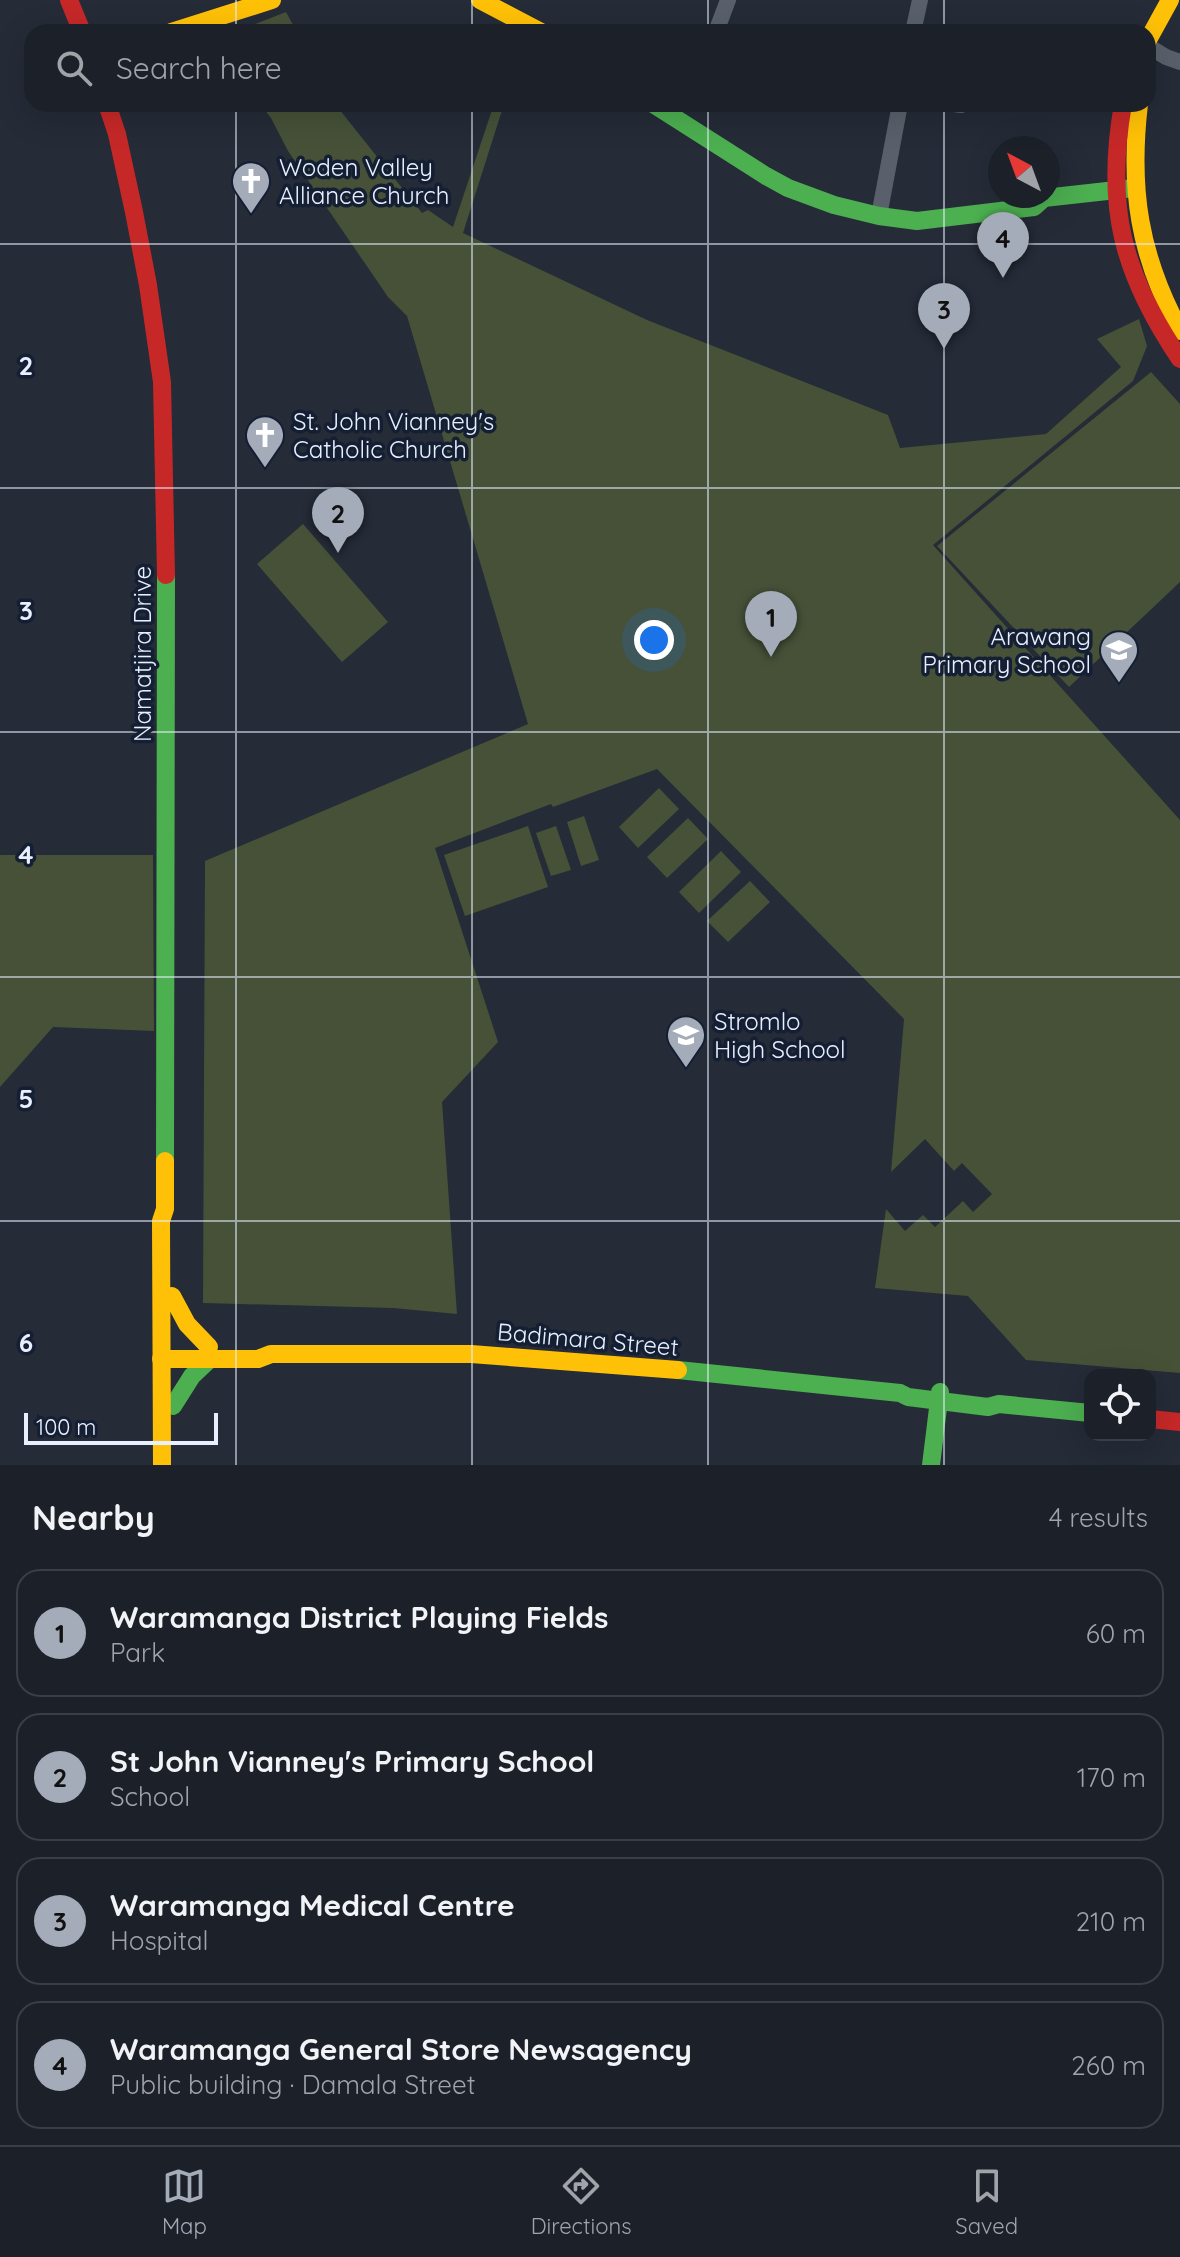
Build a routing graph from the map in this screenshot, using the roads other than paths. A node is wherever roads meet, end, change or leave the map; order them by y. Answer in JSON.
{"nodes":[{"id":1,"x":69,"y":0,"type":"edge"},
{"id":2,"x":272,"y":0,"type":"edge"},
{"id":3,"x":480,"y":0,"type":"edge"},
{"id":4,"x":728,"y":0,"type":"edge"},
{"id":5,"x":920,"y":0,"type":"edge"},
{"id":6,"x":1170,"y":0,"type":"edge"},
{"id":7,"x":79,"y":24,"type":"edge"},
{"id":8,"x":202,"y":24,"type":"edge"},
{"id":9,"x":526,"y":24,"type":"edge"},
{"id":10,"x":719,"y":24,"type":"edge"},
{"id":11,"x":915,"y":24,"type":"edge"},
{"id":12,"x":1156,"y":27,"type":"edge"},
{"id":13,"x":1156,"y":48,"type":"edge"},
{"id":14,"x":1180,"y":62,"type":"edge"},
{"id":15,"x":110,"y":112,"type":"edge"},
{"id":16,"x":677,"y":112,"type":"edge"},
{"id":17,"x":898,"y":112,"type":"edge"},
{"id":18,"x":1121,"y":112,"type":"edge"},
{"id":19,"x":1138,"y":112,"type":"edge"},
{"id":20,"x":1134,"y":194,"type":"junction"},
{"id":21,"x":1115,"y":198,"type":"junction"},
{"id":22,"x":879,"y":216,"type":"junction"},
{"id":23,"x":1175,"y":333,"type":"edge"},
{"id":24,"x":1180,"y":359,"type":"edge"},
{"id":25,"x":165,"y":1209,"type":"junction"},
{"id":26,"x":172,"y":1296,"type":"junction"},
{"id":27,"x":167,"y":1352,"type":"junction"},
{"id":28,"x":210,"y":1353,"type":"junction"},
{"id":29,"x":945,"y":1397,"type":"junction"},
{"id":30,"x":173,"y":1406,"type":"junction"},
{"id":31,"x":1084,"y":1412,"type":"edge"},
{"id":32,"x":1156,"y":1420,"type":"edge"},
{"id":33,"x":1180,"y":1422,"type":"edge"},
{"id":34,"x":162,"y":1465,"type":"edge"},
{"id":35,"x":173,"y":1465,"type":"edge"},
{"id":36,"x":931,"y":1465,"type":"edge"},
{"id":37,"x":940,"y":1465,"type":"edge"}],
"edges":[{"from":1,"to":7,"type":"main road"},
{"from":2,"to":8,"type":"main road"},
{"from":3,"to":9,"type":"main road"},
{"from":4,"to":10,"type":"street"},
{"from":5,"to":11,"type":"street"},
{"from":6,"to":12,"type":"main road"},
{"from":13,"to":14,"type":"street"},
{"from":15,"to":25,"type":"main road","name":"Namatjira Drive"},
{"from":16,"to":22,"type":"main road"},
{"from":17,"to":22,"type":"street"},
{"from":18,"to":21,"type":"main road"},
{"from":19,"to":20,"type":"main road"},
{"from":20,"to":21,"type":"main road"},
{"from":20,"to":23,"type":"main road"},
{"from":21,"to":22,"type":"main road"},
{"from":21,"to":23,"type":"main road"},
{"from":23,"to":24,"type":"main road"},
{"from":25,"to":26,"type":"main road","name":"Namatjira Drive"},
{"from":25,"to":27,"type":"main road","name":"Namatjira Drive"},
{"from":26,"to":27,"type":"main road","name":"Namatjira Drive"},
{"from":26,"to":28,"type":"main road"},
{"from":27,"to":28,"type":"main road","name":"Badimara Street"},
{"from":27,"to":30,"type":"main road","name":"Namatjira Drive"},
{"from":27,"to":34,"type":"main road","name":"Namatjira Drive"},
{"from":28,"to":29,"type":"main road","name":"Badimara Street"},
{"from":28,"to":30,"type":"main road"},
{"from":29,"to":31,"type":"main road","name":"Badimara Street"},
{"from":29,"to":36,"type":"main road"},
{"from":29,"to":37,"type":"main road"},
{"from":30,"to":35,"type":"main road","name":"Namatjira Drive"},
{"from":32,"to":33,"type":"main road"}]}
